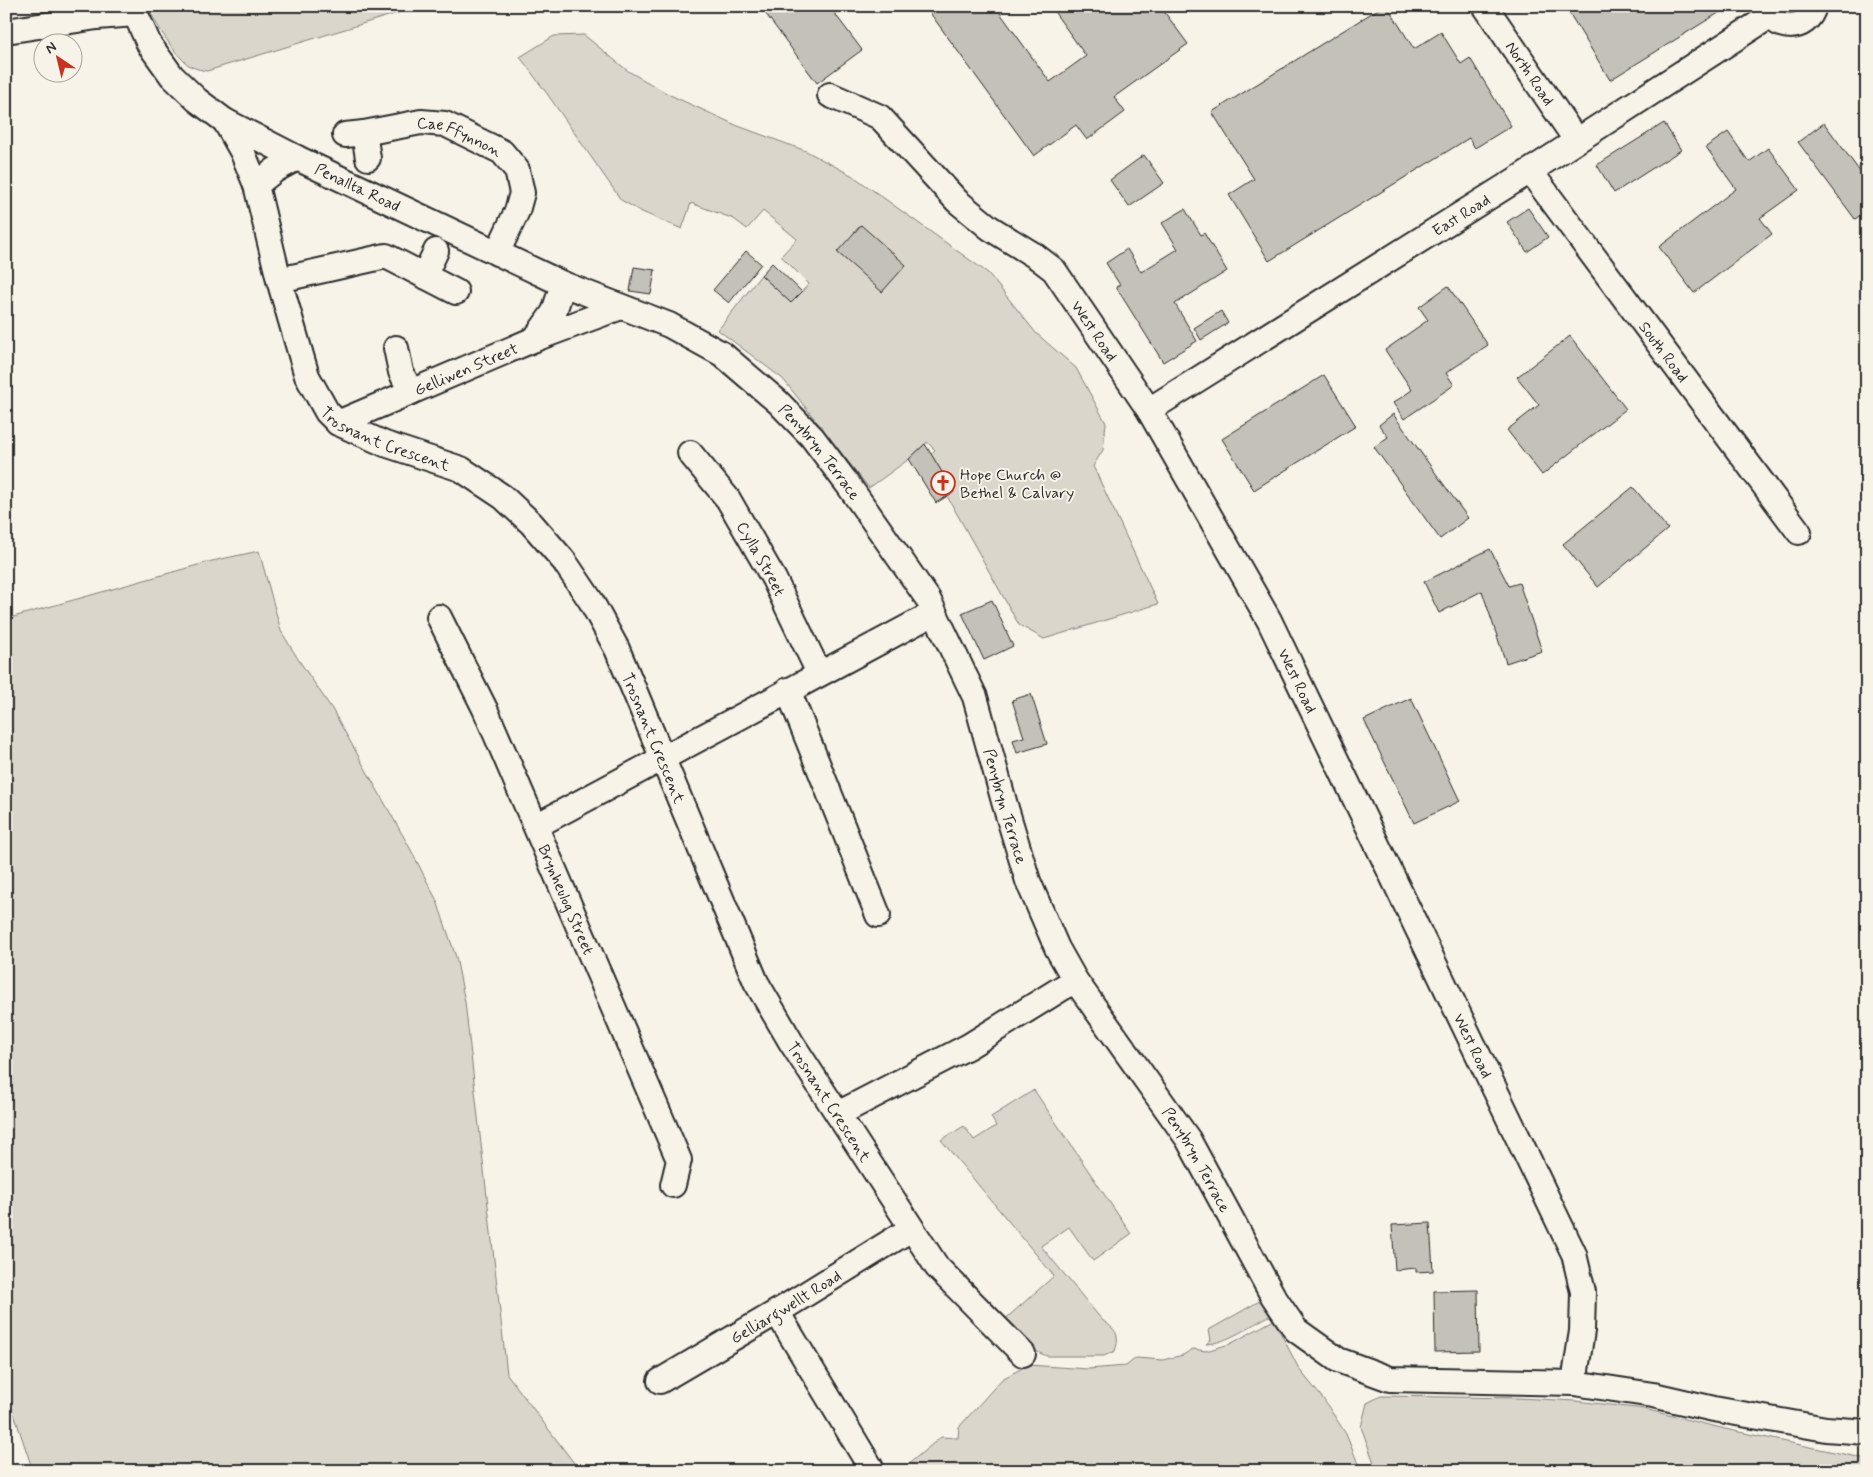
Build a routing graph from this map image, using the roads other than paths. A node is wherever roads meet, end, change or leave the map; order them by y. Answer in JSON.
{"nodes":[{"id":1,"x":1485,"y":6,"type":"edge"},
{"id":2,"x":1814,"y":6,"type":"edge"},
{"id":3,"x":134,"y":10,"type":"edge"},
{"id":4,"x":1768,"y":11,"type":"edge"},
{"id":5,"x":6,"y":31,"type":"edge"},
{"id":6,"x":830,"y":95,"type":"dead end"},
{"id":7,"x":224,"y":121,"type":"junction"},
{"id":8,"x":1576,"y":140,"type":"junction"},
{"id":9,"x":297,"y":158,"type":"junction"},
{"id":10,"x":368,"y":158,"type":"dead end"},
{"id":11,"x":1530,"y":171,"type":"junction"},
{"id":12,"x":256,"y":185,"type":"junction"},
{"id":13,"x":436,"y":251,"type":"dead end"},
{"id":14,"x":497,"y":252,"type":"junction"},
{"id":15,"x":424,"y":276,"type":"junction"},
{"id":16,"x":279,"y":280,"type":"junction"},
{"id":17,"x":563,"y":284,"type":"junction"},
{"id":18,"x":456,"y":292,"type":"dead end"},
{"id":19,"x":621,"y":307,"type":"junction"},
{"id":20,"x":534,"y":339,"type":"junction"},
{"id":21,"x":396,"y":348,"type":"dead end"},
{"id":22,"x":411,"y":392,"type":"junction"},
{"id":23,"x":381,"y":405,"type":"junction"},
{"id":24,"x":1149,"y":410,"type":"junction"},
{"id":25,"x":338,"y":424,"type":"junction"},
{"id":26,"x":385,"y":444,"type":"junction"},
{"id":27,"x":690,"y":452,"type":"dead end"},
{"id":28,"x":1799,"y":532,"type":"dead end"},
{"id":29,"x":934,"y":612,"type":"junction"},
{"id":30,"x":439,"y":617,"type":"dead end"},
{"id":31,"x":819,"y":673,"type":"junction"},
{"id":32,"x":788,"y":690,"type":"junction"},
{"id":33,"x":662,"y":758,"type":"junction"},
{"id":34,"x":536,"y":826,"type":"junction"},
{"id":35,"x":878,"y":915,"type":"dead end"},
{"id":36,"x":1075,"y":980,"type":"junction"},
{"id":37,"x":838,"y":1114,"type":"junction"},
{"id":38,"x":673,"y":1185,"type":"dead end"},
{"id":39,"x":911,"y":1229,"type":"junction"},
{"id":40,"x":777,"y":1312,"type":"junction"},
{"id":41,"x":1023,"y":1354,"type":"dead end"},
{"id":42,"x":660,"y":1381,"type":"dead end"},
{"id":43,"x":1574,"y":1383,"type":"junction"},
{"id":44,"x":1867,"y":1432,"type":"edge"},
{"id":45,"x":871,"y":1468,"type":"dead end"}],
"edges":[{"from":1,"to":8,"type":"street","name":"North Road"},
{"from":2,"to":4,"type":"street","name":"East Road"},
{"from":3,"to":5,"type":"street"},
{"from":3,"to":7,"type":"street","name":"Penallta Road"},
{"from":4,"to":8,"type":"street","name":"East Road"},
{"from":6,"to":24,"type":"street","name":"West Road"},
{"from":7,"to":9,"type":"street","name":"Penallta Road"},
{"from":7,"to":12,"type":"street","name":"Trosnant Crescent"},
{"from":8,"to":11,"type":"street","name":"East Road"},
{"from":9,"to":12,"type":"street"},
{"from":9,"to":14,"type":"street","name":"Penallta Road"},
{"from":10,"to":14,"type":"street","name":"Cae Ffynnon"},
{"from":11,"to":24,"type":"street","name":"East Road"},
{"from":11,"to":28,"type":"street","name":"South Road"},
{"from":12,"to":16,"type":"street","name":"Trosnant Crescent"},
{"from":13,"to":15,"type":"street"},
{"from":14,"to":17,"type":"street","name":"Penallta Road"},
{"from":15,"to":16,"type":"street"},
{"from":15,"to":18,"type":"street"},
{"from":16,"to":25,"type":"street","name":"Trosnant Crescent"},
{"from":17,"to":19,"type":"street","name":"Penallta Road"},
{"from":17,"to":20,"type":"street","name":"Gelliwen Street"},
{"from":19,"to":20,"type":"street"},
{"from":19,"to":29,"type":"street","name":"Penybryn Terrace"},
{"from":20,"to":22,"type":"street","name":"Gelliwen Street"},
{"from":21,"to":22,"type":"street"},
{"from":22,"to":23,"type":"street","name":"Gelliwen Street"},
{"from":23,"to":25,"type":"street","name":"Gelliwen Street"},
{"from":23,"to":26,"type":"street"},
{"from":24,"to":43,"type":"street","name":"West Road"},
{"from":25,"to":26,"type":"street","name":"Trosnant Crescent"},
{"from":26,"to":33,"type":"street","name":"Trosnant Crescent"},
{"from":27,"to":31,"type":"street","name":"Cylla Street"},
{"from":29,"to":31,"type":"street"},
{"from":29,"to":36,"type":"street","name":"Penybryn Terrace"},
{"from":30,"to":34,"type":"street","name":"Brynheulog Street"},
{"from":31,"to":32,"type":"street"},
{"from":32,"to":33,"type":"street"},
{"from":32,"to":35,"type":"street"},
{"from":33,"to":34,"type":"street"},
{"from":33,"to":37,"type":"street","name":"Trosnant Crescent"},
{"from":34,"to":38,"type":"street","name":"Brynheulog Street"},
{"from":36,"to":37,"type":"street"},
{"from":36,"to":43,"type":"street","name":"Penybryn Terrace"},
{"from":37,"to":39,"type":"street","name":"Trosnant Crescent"},
{"from":39,"to":40,"type":"street","name":"Gelliargwellt Road"},
{"from":39,"to":41,"type":"street","name":"Trosnant Crescent"},
{"from":40,"to":42,"type":"street","name":"Gelliargwellt Road"},
{"from":40,"to":45,"type":"street"},
{"from":43,"to":44,"type":"street","name":"Penybryn Terrace"}]}
